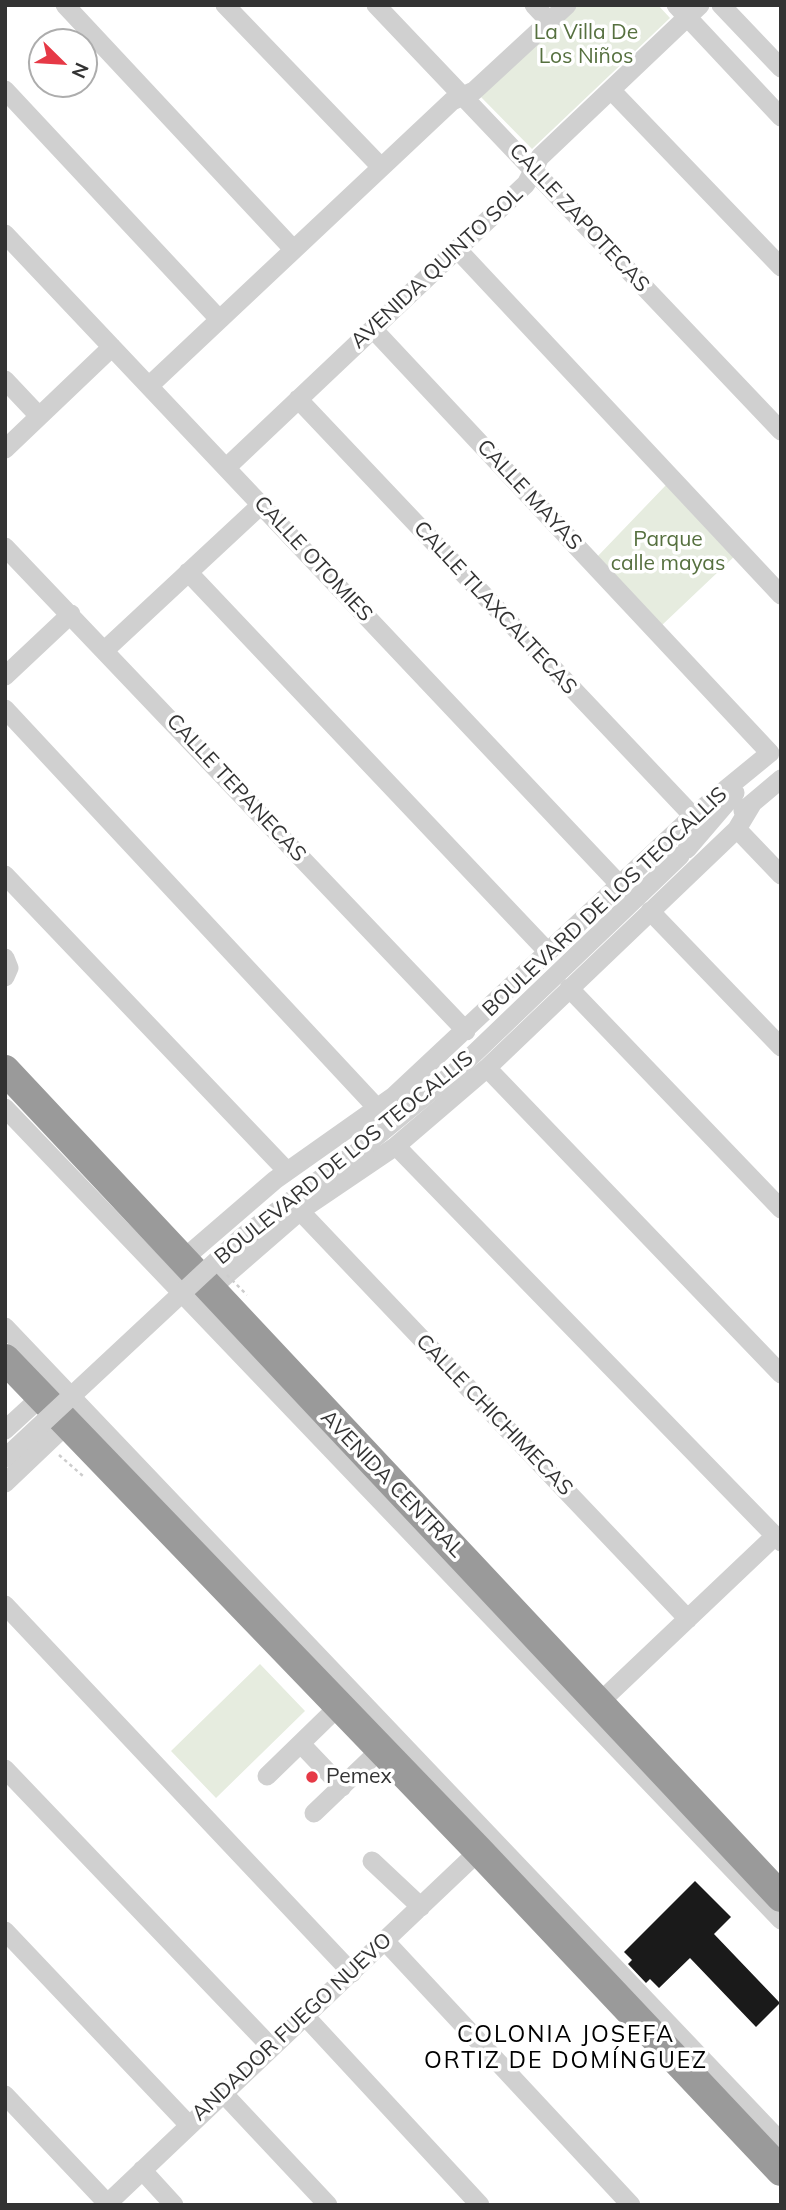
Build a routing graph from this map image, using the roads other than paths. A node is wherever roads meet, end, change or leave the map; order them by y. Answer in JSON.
{"nodes":[{"id":1,"x":65,"y":5,"type":"edge"},
{"id":2,"x":225,"y":5,"type":"edge"},
{"id":3,"x":376,"y":5,"type":"edge"},
{"id":4,"x":534,"y":5,"type":"edge"},
{"id":5,"x":566,"y":5,"type":"edge"},
{"id":6,"x":721,"y":5,"type":"edge"},
{"id":7,"x":688,"y":9,"type":"edge"},
{"id":8,"x":549,"y":21,"type":"junction"},
{"id":9,"x":781,"y":68,"type":"edge"},
{"id":10,"x":5,"y":90,"type":"edge"},
{"id":11,"x":611,"y":90,"type":"junction"},
{"id":12,"x":463,"y":96,"type":"junction"},
{"id":13,"x":781,"y":117,"type":"edge"},
{"id":14,"x":381,"y":167,"type":"junction"},
{"id":15,"x":534,"y":170,"type":"junction"},
{"id":16,"x":5,"y":234,"type":"edge"},
{"id":17,"x":293,"y":249,"type":"junction"},
{"id":18,"x":457,"y":249,"type":"junction"},
{"id":19,"x":781,"y":267,"type":"edge"},
{"id":20,"x":219,"y":319,"type":"junction"},
{"id":21,"x":373,"y":329,"type":"junction"},
{"id":22,"x":112,"y":347,"type":"junction"},
{"id":23,"x":5,"y":380,"type":"edge"},
{"id":24,"x":149,"y":386,"type":"junction"},
{"id":25,"x":298,"y":399,"type":"junction"},
{"id":26,"x":39,"y":416,"type":"junction"},
{"id":27,"x":781,"y":431,"type":"edge"},
{"id":28,"x":5,"y":449,"type":"edge"},
{"id":29,"x":227,"y":467,"type":"junction"},
{"id":30,"x":261,"y":504,"type":"junction"},
{"id":31,"x":5,"y":547,"type":"edge"},
{"id":32,"x":188,"y":572,"type":"junction"},
{"id":33,"x":781,"y":595,"type":"edge"},
{"id":34,"x":71,"y":614,"type":"junction"},
{"id":35,"x":105,"y":650,"type":"junction"},
{"id":36,"x":5,"y":676,"type":"edge"},
{"id":37,"x":5,"y":709,"type":"edge"},
{"id":38,"x":776,"y":748,"type":"edge"},
{"id":39,"x":781,"y":779,"type":"edge"},
{"id":40,"x":752,"y":804,"type":"junction"},
{"id":41,"x":693,"y":816,"type":"junction"},
{"id":42,"x":737,"y":829,"type":"junction"},
{"id":43,"x":680,"y":856,"type":"dead end"},
{"id":44,"x":5,"y":875,"type":"edge"},
{"id":45,"x":781,"y":875,"type":"edge"},
{"id":46,"x":620,"y":885,"type":"junction"},
{"id":47,"x":650,"y":911,"type":"junction"},
{"id":48,"x":548,"y":952,"type":"junction"},
{"id":49,"x":5,"y":958,"type":"edge"},
{"id":50,"x":5,"y":977,"type":"edge"},
{"id":51,"x":569,"y":988,"type":"junction"},
{"id":52,"x":466,"y":1031,"type":"junction"},
{"id":53,"x":781,"y":1047,"type":"edge"},
{"id":54,"x":487,"y":1068,"type":"junction"},
{"id":55,"x":5,"y":1070,"type":"edge"},
{"id":56,"x":5,"y":1108,"type":"edge"},
{"id":57,"x":378,"y":1109,"type":"junction"},
{"id":58,"x":396,"y":1146,"type":"junction"},
{"id":59,"x":281,"y":1175,"type":"junction"},
{"id":60,"x":781,"y":1209,"type":"edge"},
{"id":61,"x":297,"y":1214,"type":"junction"},
{"id":62,"x":181,"y":1261,"type":"junction"},
{"id":63,"x":215,"y":1279,"type":"junction"},
{"id":64,"x":5,"y":1327,"type":"edge"},
{"id":65,"x":5,"y":1359,"type":"edge"},
{"id":66,"x":781,"y":1374,"type":"edge"},
{"id":67,"x":41,"y":1396,"type":"junction"},
{"id":68,"x":5,"y":1430,"type":"edge"},
{"id":69,"x":57,"y":1435,"type":"junction"},
{"id":70,"x":5,"y":1458,"type":"edge"},
{"id":71,"x":5,"y":1483,"type":"edge"},
{"id":72,"x":778,"y":1539,"type":"edge"},
{"id":73,"x":5,"y":1605,"type":"edge"},
{"id":74,"x":688,"y":1619,"type":"junction"},
{"id":75,"x":600,"y":1702,"type":"junction"},
{"id":76,"x":339,"y":1706,"type":"junction"},
{"id":77,"x":301,"y":1744,"type":"junction"},
{"id":78,"x":381,"y":1749,"type":"junction"},
{"id":79,"x":5,"y":1769,"type":"edge"},
{"id":80,"x":267,"y":1776,"type":"dead end"},
{"id":81,"x":342,"y":1787,"type":"junction"},
{"id":82,"x":314,"y":1813,"type":"dead end"},
{"id":83,"x":479,"y":1851,"type":"junction"},
{"id":84,"x":372,"y":1861,"type":"dead end"},
{"id":85,"x":777,"y":1886,"type":"edge"},
{"id":86,"x":421,"y":1907,"type":"junction"},
{"id":87,"x":781,"y":1920,"type":"edge"},
{"id":88,"x":5,"y":1931,"type":"edge"},
{"id":89,"x":384,"y":1941,"type":"junction"},
{"id":90,"x":352,"y":1973,"type":"junction"},
{"id":91,"x":305,"y":2016,"type":"junction"},
{"id":92,"x":270,"y":2046,"type":"junction"},
{"id":93,"x":222,"y":2092,"type":"junction"},
{"id":94,"x":5,"y":2095,"type":"edge"},
{"id":95,"x":188,"y":2124,"type":"junction"},
{"id":96,"x":781,"y":2142,"type":"edge"},
{"id":97,"x":142,"y":2170,"type":"junction"},
{"id":98,"x":781,"y":2171,"type":"edge"},
{"id":99,"x":107,"y":2204,"type":"edge"},
{"id":100,"x":174,"y":2205,"type":"edge"},
{"id":101,"x":328,"y":2205,"type":"edge"},
{"id":102,"x":481,"y":2205,"type":"edge"},
{"id":103,"x":631,"y":2205,"type":"edge"}],
"edges":[{"from":1,"to":17,"type":"street"},
{"from":2,"to":14,"type":"street"},
{"from":3,"to":12,"type":"street","name":"CALLE ZAPOTECAS"},
{"from":4,"to":8,"type":"street"},
{"from":5,"to":8,"type":"street"},
{"from":6,"to":9,"type":"street"},
{"from":7,"to":11,"type":"street","name":"AVENIDA QUINTO SOL"},
{"from":7,"to":13,"type":"street"},
{"from":8,"to":12,"type":"street"},
{"from":10,"to":20,"type":"street"},
{"from":11,"to":15,"type":"street","name":"AVENIDA QUINTO SOL"},
{"from":11,"to":19,"type":"street"},
{"from":12,"to":14,"type":"street"},
{"from":12,"to":15,"type":"street","name":"CALLE ZAPOTECAS"},
{"from":14,"to":17,"type":"street"},
{"from":15,"to":18,"type":"street","name":"AVENIDA QUINTO SOL"},
{"from":15,"to":27,"type":"street","name":"CALLE ZAPOTECAS"},
{"from":16,"to":22,"type":"street","name":"CALLE OTOMIES"},
{"from":17,"to":20,"type":"street"},
{"from":18,"to":21,"type":"street","name":"AVENIDA QUINTO SOL"},
{"from":18,"to":33,"type":"street"},
{"from":20,"to":24,"type":"street"},
{"from":21,"to":25,"type":"street","name":"AVENIDA QUINTO SOL"},
{"from":21,"to":38,"type":"street","name":"CALLE MAYAS"},
{"from":22,"to":24,"type":"street","name":"CALLE OTOMIES"},
{"from":22,"to":26,"type":"street"},
{"from":23,"to":26,"type":"street"},
{"from":24,"to":29,"type":"street","name":"CALLE OTOMIES"},
{"from":25,"to":29,"type":"street","name":"AVENIDA QUINTO SOL"},
{"from":25,"to":41,"type":"street","name":"CALLE TLAXCALTECAS"},
{"from":26,"to":28,"type":"street"},
{"from":29,"to":30,"type":"street","name":"CALLE OTOMIES"},
{"from":30,"to":32,"type":"street"},
{"from":30,"to":46,"type":"street","name":"CALLE OTOMIES"},
{"from":31,"to":34,"type":"street","name":"CALLE TEPANECAS"},
{"from":32,"to":35,"type":"street"},
{"from":32,"to":48,"type":"street"},
{"from":34,"to":35,"type":"street","name":"CALLE TEPANECAS"},
{"from":34,"to":36,"type":"street"},
{"from":35,"to":52,"type":"street","name":"CALLE TEPANECAS"},
{"from":37,"to":57,"type":"street"},
{"from":38,"to":40,"type":"street","name":"BOULEVARD DE LOS TEOCALLIS"},
{"from":38,"to":41,"type":"street","name":"BOULEVARD DE LOS TEOCALLIS"},
{"from":39,"to":40,"type":"street","name":"BOULEVARD DE LOS TEOCALLIS"},
{"from":40,"to":42,"type":"street","name":"BOULEVARD DE LOS TEOCALLIS"},
{"from":41,"to":46,"type":"street","name":"BOULEVARD DE LOS TEOCALLIS"},
{"from":42,"to":45,"type":"street"},
{"from":42,"to":47,"type":"street","name":"BOULEVARD DE LOS TEOCALLIS"},
{"from":43,"to":70,"type":"street","name":"BOULEVARD DE LOS TEOCALLIS","bridge":true},
{"from":44,"to":59,"type":"street"},
{"from":46,"to":48,"type":"street","name":"BOULEVARD DE LOS TEOCALLIS"},
{"from":47,"to":51,"type":"street","name":"BOULEVARD DE LOS TEOCALLIS"},
{"from":47,"to":53,"type":"street"},
{"from":48,"to":52,"type":"street","name":"BOULEVARD DE LOS TEOCALLIS"},
{"from":49,"to":50,"type":"street"},
{"from":51,"to":54,"type":"street","name":"BOULEVARD DE LOS TEOCALLIS"},
{"from":51,"to":60,"type":"street"},
{"from":52,"to":57,"type":"street","name":"BOULEVARD DE LOS TEOCALLIS"},
{"from":54,"to":58,"type":"street","name":"BOULEVARD DE LOS TEOCALLIS"},
{"from":54,"to":66,"type":"street"},
{"from":55,"to":62,"type":"highway","name":"AVENIDA CENTRAL"},
{"from":56,"to":87,"type":"street"},
{"from":57,"to":59,"type":"street","name":"BOULEVARD DE LOS TEOCALLIS"},
{"from":58,"to":61,"type":"street","name":"BOULEVARD DE LOS TEOCALLIS"},
{"from":58,"to":72,"type":"street"},
{"from":59,"to":61,"type":"street","name":"BOULEVARD DE LOS TEOCALLIS"},
{"from":59,"to":62,"type":"street","name":"BOULEVARD DE LOS TEOCALLIS"},
{"from":61,"to":63,"type":"street","name":"BOULEVARD DE LOS TEOCALLIS"},
{"from":61,"to":74,"type":"street","name":"CALLE CHICHIMECAS"},
{"from":62,"to":63,"type":"highway","name":"AVENIDA CENTRAL"},
{"from":63,"to":75,"type":"highway","name":"AVENIDA CENTRAL"},
{"from":64,"to":96,"type":"street"},
{"from":65,"to":67,"type":"highway"},
{"from":67,"to":68,"type":"street"},
{"from":67,"to":69,"type":"highway"},
{"from":69,"to":71,"type":"street"},
{"from":69,"to":76,"type":"highway"},
{"from":72,"to":74,"type":"street"},
{"from":73,"to":90,"type":"street"},
{"from":74,"to":75,"type":"street"},
{"from":75,"to":85,"type":"highway","name":"AVENIDA CENTRAL"},
{"from":76,"to":77,"type":"street"},
{"from":76,"to":78,"type":"highway"},
{"from":77,"to":80,"type":"street"},
{"from":77,"to":81,"type":"street"},
{"from":78,"to":81,"type":"street"},
{"from":78,"to":83,"type":"highway"},
{"from":79,"to":92,"type":"street"},
{"from":81,"to":82,"type":"street"},
{"from":83,"to":86,"type":"street","name":"ANDADOR FUEGO NUEVO"},
{"from":83,"to":98,"type":"highway"},
{"from":84,"to":86,"type":"street"},
{"from":86,"to":89,"type":"street","name":"ANDADOR FUEGO NUEVO"},
{"from":88,"to":95,"type":"street"},
{"from":89,"to":90,"type":"street","name":"ANDADOR FUEGO NUEVO"},
{"from":89,"to":103,"type":"street"},
{"from":90,"to":91,"type":"street","name":"ANDADOR FUEGO NUEVO"},
{"from":91,"to":92,"type":"street","name":"ANDADOR FUEGO NUEVO"},
{"from":91,"to":102,"type":"street"},
{"from":92,"to":93,"type":"street","name":"ANDADOR FUEGO NUEVO"},
{"from":93,"to":95,"type":"street","name":"ANDADOR FUEGO NUEVO"},
{"from":93,"to":101,"type":"street"},
{"from":94,"to":99,"type":"street"},
{"from":95,"to":97,"type":"street","name":"ANDADOR FUEGO NUEVO"},
{"from":97,"to":99,"type":"street","name":"ANDADOR FUEGO NUEVO"},
{"from":97,"to":100,"type":"street"}]}
